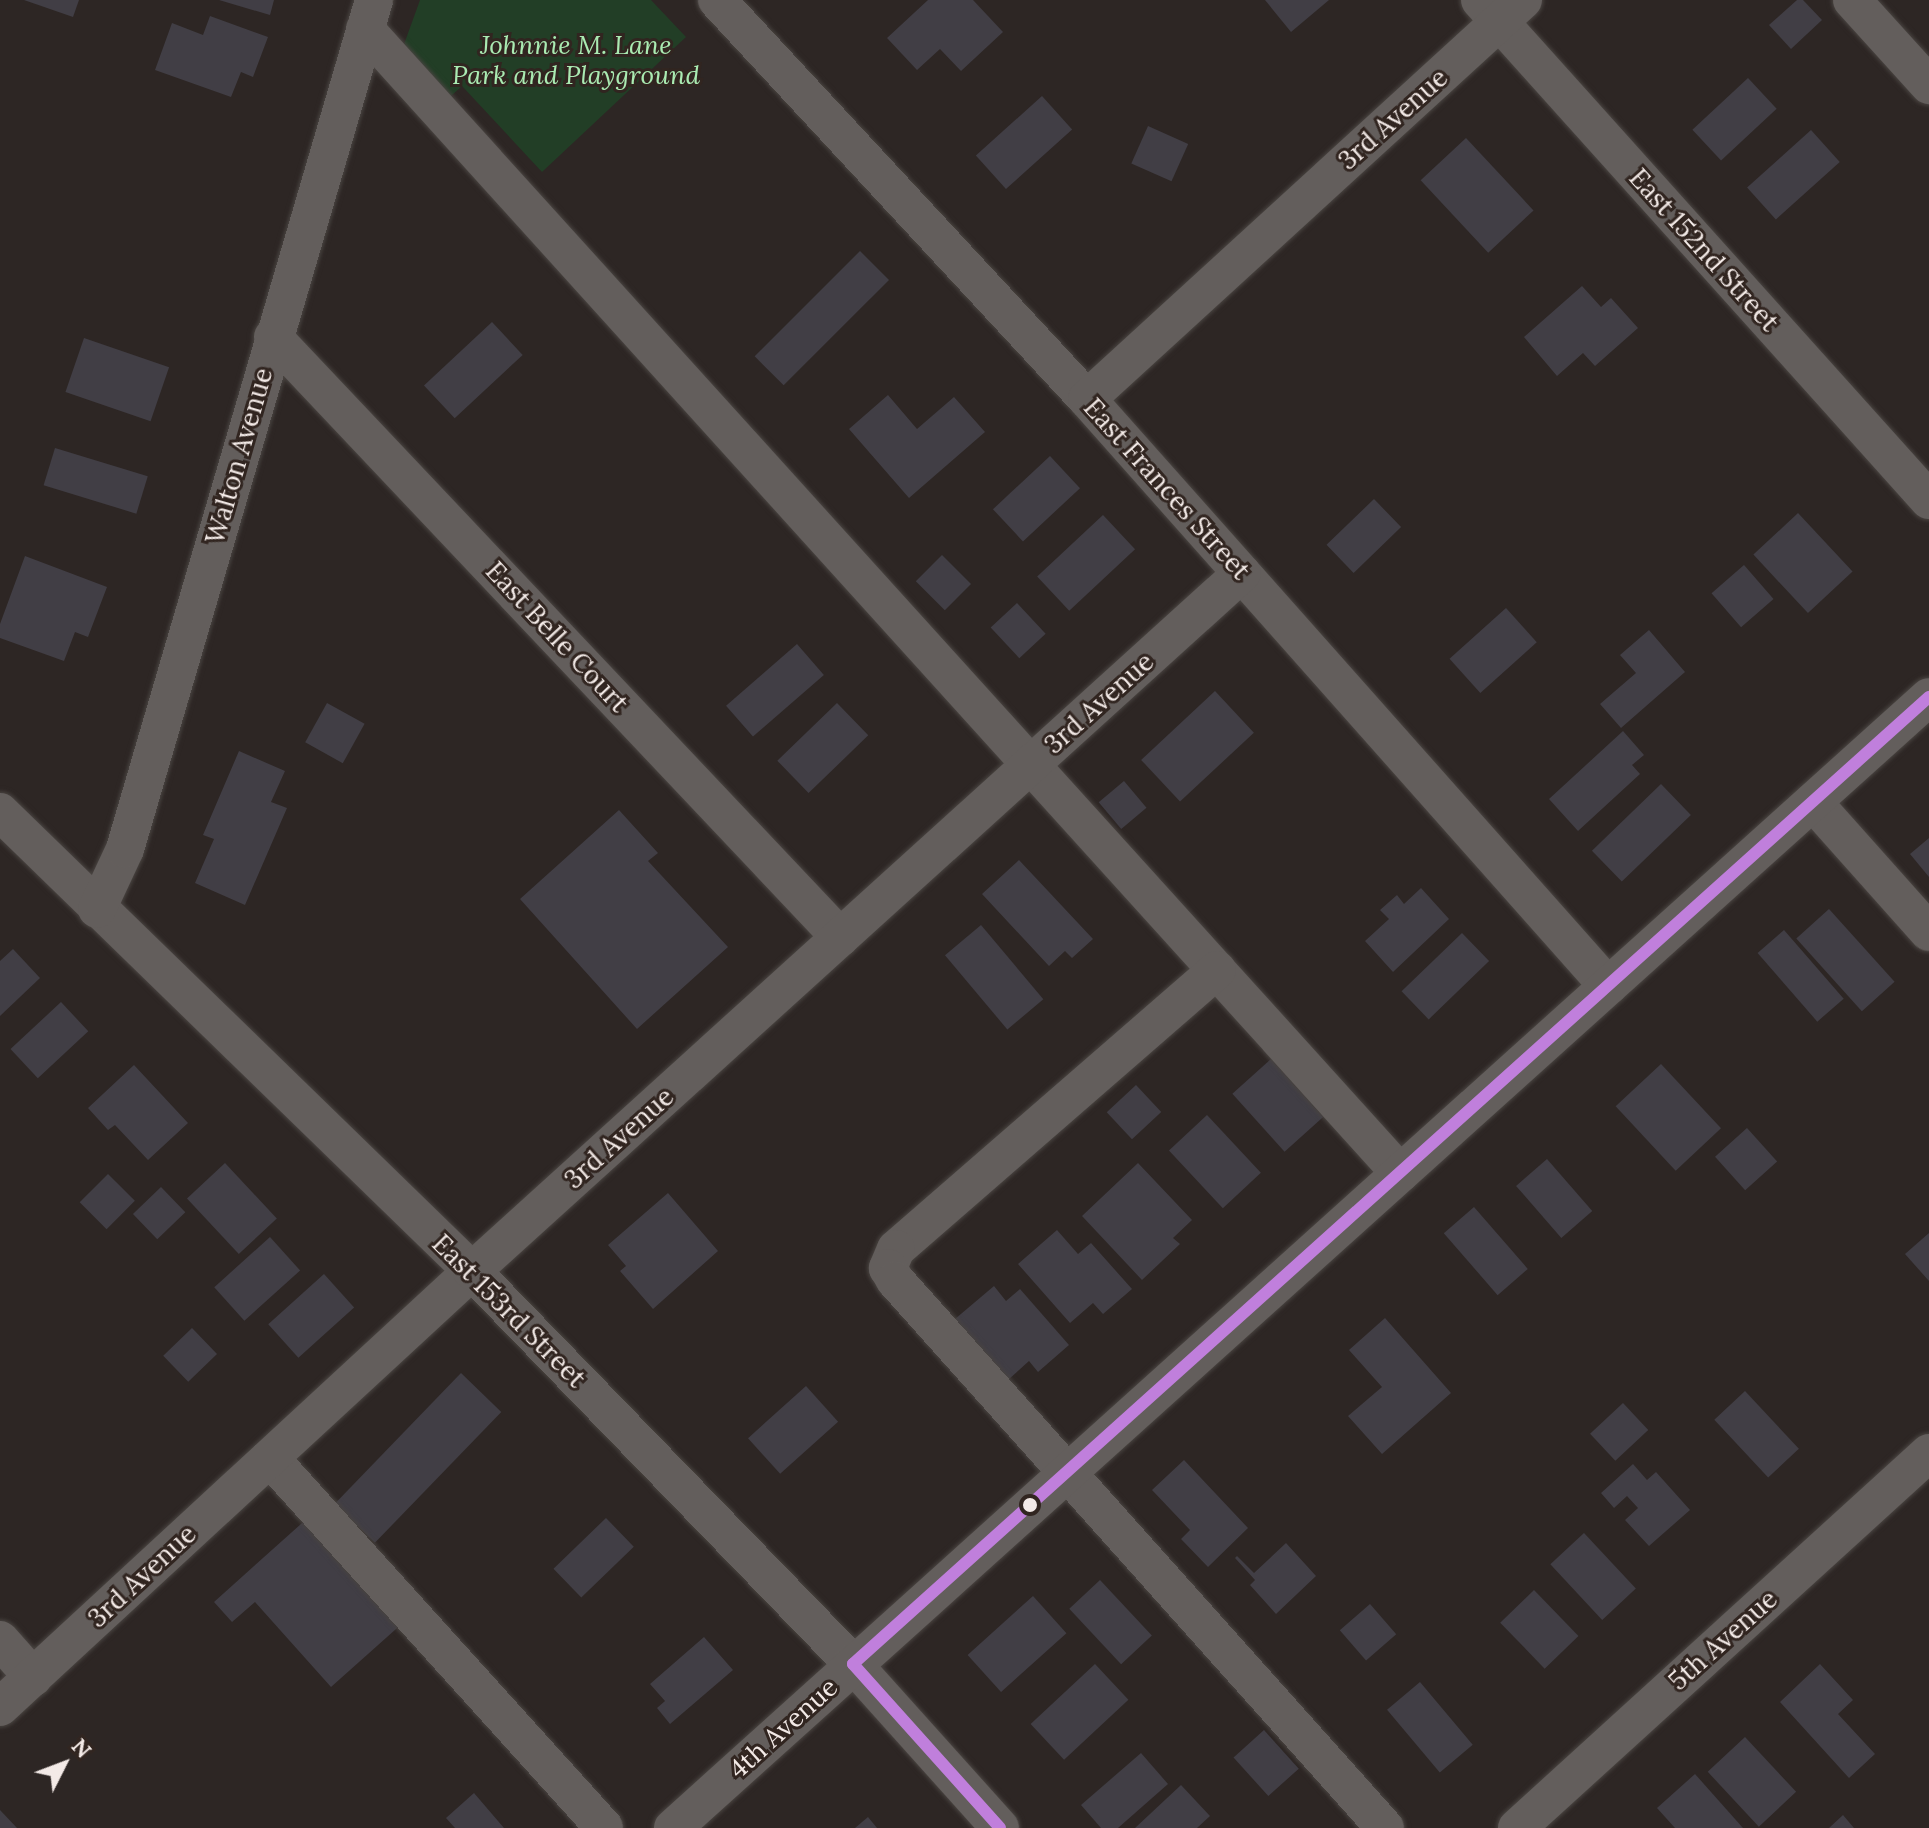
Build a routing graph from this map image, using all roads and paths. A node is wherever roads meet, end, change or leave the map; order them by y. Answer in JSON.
{"nodes":[{"id":1,"x":717,"y":0,"type":"edge"},
{"id":2,"x":1852,"y":0,"type":"edge"},
{"id":3,"x":1501,"y":7,"type":"edge"},
{"id":4,"x":369,"y":14,"type":"edge"},
{"id":5,"x":1929,"y":85,"type":"edge"},
{"id":6,"x":273,"y":337,"type":"junction"},
{"id":7,"x":1087,"y":399,"type":"junction"},
{"id":8,"x":1929,"y":500,"type":"edge"},
{"id":9,"x":1242,"y":573,"type":"junction"},
{"id":10,"x":1929,"y":697,"type":"edge"},
{"id":11,"x":1031,"y":764,"type":"junction"},
{"id":12,"x":1813,"y":802,"type":"junction"},
{"id":13,"x":0,"y":812,"type":"edge"},
{"id":14,"x":97,"y":909,"type":"junction"},
{"id":15,"x":1929,"y":932,"type":"edge"},
{"id":16,"x":840,"y":937,"type":"junction"},
{"id":17,"x":1217,"y":970,"type":"junction"},
{"id":18,"x":1608,"y":986,"type":"junction"},
{"id":19,"x":1400,"y":1173,"type":"junction"},
{"id":20,"x":472,"y":1271,"type":"junction"},
{"id":21,"x":1929,"y":1453,"type":"edge"},
{"id":22,"x":270,"y":1458,"type":"junction"},
{"id":23,"x":1067,"y":1472,"type":"junction"},
{"id":24,"x":0,"y":1640,"type":"edge"},
{"id":25,"x":853,"y":1664,"type":"junction"},
{"id":26,"x":33,"y":1677,"type":"junction"},
{"id":27,"x":0,"y":1707,"type":"edge"},
{"id":28,"x":604,"y":1828,"type":"edge"},
{"id":29,"x":673,"y":1828,"type":"edge"},
{"id":30,"x":1000,"y":1828,"type":"edge"},
{"id":31,"x":1385,"y":1828,"type":"edge"},
{"id":32,"x":1517,"y":1828,"type":"edge"}],
"edges":[{"from":1,"to":7,"type":"street","name":"East Frances Street"},
{"from":2,"to":5,"type":"street"},
{"from":3,"to":7,"type":"street","name":"3rd Avenue"},
{"from":3,"to":8,"type":"street","name":"East 152nd Street"},
{"from":4,"to":6,"type":"street","name":"Walton Avenue"},
{"from":4,"to":11,"type":"street"},
{"from":6,"to":14,"type":"street","name":"Walton Avenue"},
{"from":6,"to":16,"type":"street","name":"East Belle Court"},
{"from":7,"to":9,"type":"street","name":"East Frances Street"},
{"from":9,"to":11,"type":"street","name":"3rd Avenue"},
{"from":9,"to":18,"type":"street","name":"East Frances Street"},
{"from":10,"to":12,"type":"street","name":"4th Avenue"},
{"from":11,"to":16,"type":"street","name":"3rd Avenue"},
{"from":11,"to":17,"type":"street"},
{"from":12,"to":15,"type":"street"},
{"from":12,"to":18,"type":"street","name":"4th Avenue"},
{"from":13,"to":14,"type":"street","name":"East 153rd Street"},
{"from":14,"to":20,"type":"street","name":"East 153rd Street"},
{"from":16,"to":20,"type":"street","name":"3rd Avenue"},
{"from":17,"to":19,"type":"street"},
{"from":17,"to":23,"type":"street"},
{"from":18,"to":19,"type":"street","name":"4th Avenue"},
{"from":19,"to":23,"type":"street","name":"4th Avenue"},
{"from":20,"to":22,"type":"street","name":"3rd Avenue"},
{"from":20,"to":25,"type":"street","name":"East 153rd Street"},
{"from":21,"to":32,"type":"street","name":"5th Avenue"},
{"from":22,"to":26,"type":"street","name":"3rd Avenue"},
{"from":22,"to":28,"type":"street"},
{"from":23,"to":25,"type":"street","name":"4th Avenue"},
{"from":23,"to":31,"type":"street"},
{"from":24,"to":26,"type":"street"},
{"from":25,"to":29,"type":"street","name":"4th Avenue"},
{"from":25,"to":30,"type":"street","name":"East 153rd Street"},
{"from":26,"to":27,"type":"street","name":"3rd Avenue"}]}
